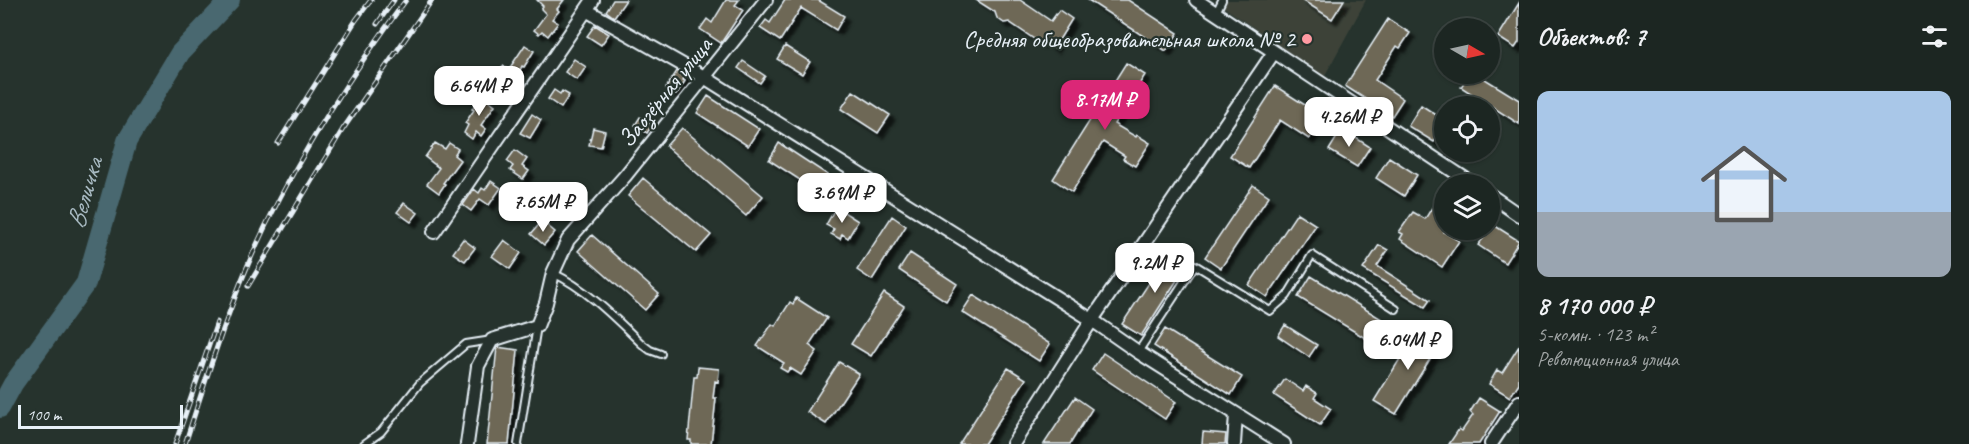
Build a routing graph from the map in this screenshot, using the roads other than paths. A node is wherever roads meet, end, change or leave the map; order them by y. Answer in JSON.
{"nodes":[{"id":1,"x":766,"y":0,"type":"edge"},
{"id":2,"x":1196,"y":0,"type":"edge"},
{"id":3,"x":1222,"y":0,"type":"edge"},
{"id":4,"x":589,"y":5,"type":"edge"},
{"id":5,"x":1216,"y":13,"type":"junction"},
{"id":6,"x":1274,"y":52,"type":"junction"},
{"id":7,"x":705,"y":77,"type":"junction"},
{"id":8,"x":1458,"y":174,"type":"edge"},
{"id":9,"x":1500,"y":202,"type":"edge"},
{"id":10,"x":1519,"y":215,"type":"edge"},
{"id":11,"x":434,"y":232,"type":"dead end"},
{"id":12,"x":553,"y":273,"type":"junction"},
{"id":13,"x":1396,"y":309,"type":"dead end"},
{"id":14,"x":1092,"y":320,"type":"junction"},
{"id":15,"x":537,"y":326,"type":"junction"},
{"id":16,"x":492,"y":340,"type":"junction"},
{"id":17,"x":1138,"y":352,"type":"junction"},
{"id":18,"x":661,"y":354,"type":"dead end"},
{"id":19,"x":1519,"y":402,"type":"edge"},
{"id":20,"x":1236,"y":414,"type":"junction"},
{"id":21,"x":364,"y":444,"type":"edge"},
{"id":22,"x":467,"y":444,"type":"edge"},
{"id":23,"x":518,"y":444,"type":"edge"},
{"id":24,"x":1013,"y":444,"type":"edge"},
{"id":25,"x":1234,"y":444,"type":"edge"},
{"id":26,"x":1284,"y":444,"type":"edge"},
{"id":27,"x":1491,"y":444,"type":"edge"}],
"edges":[{"from":1,"to":7,"type":"street","name":"Заозёрная улица"},
{"from":2,"to":5,"type":"street"},
{"from":3,"to":5,"type":"lane"},
{"from":4,"to":7,"type":"street"},
{"from":4,"to":11,"type":"street"},
{"from":5,"to":6,"type":"street"},
{"from":6,"to":8,"type":"street"},
{"from":6,"to":14,"type":"street"},
{"from":7,"to":12,"type":"street","name":"Заозёрная улица"},
{"from":7,"to":14,"type":"street"},
{"from":9,"to":10,"type":"street"},
{"from":12,"to":15,"type":"street","name":"Заозёрная улица"},
{"from":12,"to":18,"type":"lane"},
{"from":13,"to":17,"type":"lane"},
{"from":14,"to":17,"type":"street"},
{"from":14,"to":24,"type":"street"},
{"from":15,"to":16,"type":"street"},
{"from":15,"to":23,"type":"lane"},
{"from":16,"to":21,"type":"lane"},
{"from":16,"to":22,"type":"street"},
{"from":17,"to":20,"type":"street"},
{"from":19,"to":27,"type":"street"},
{"from":20,"to":25,"type":"street"},
{"from":20,"to":26,"type":"street"}]}
